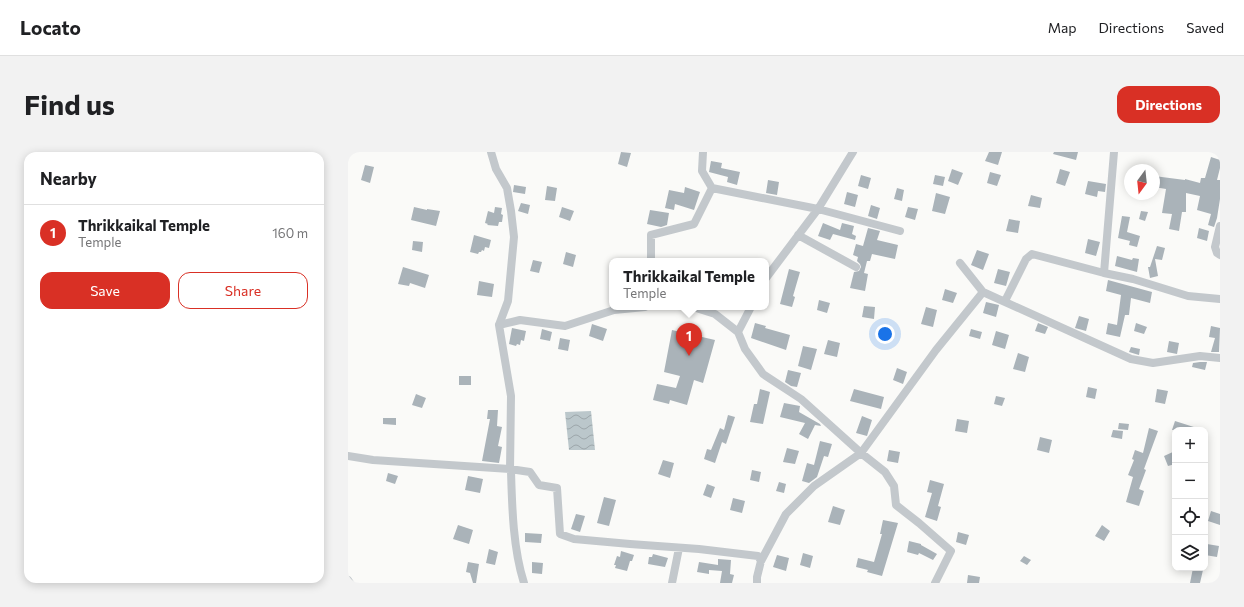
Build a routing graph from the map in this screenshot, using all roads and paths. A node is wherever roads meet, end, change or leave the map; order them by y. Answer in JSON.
{"nodes":[{"id":1,"x":491,"y":152,"type":"edge"},
{"id":2,"x":703,"y":152,"type":"edge"},
{"id":3,"x":852,"y":152,"type":"edge"},
{"id":4,"x":1114,"y":152,"type":"edge"},
{"id":5,"x":712,"y":188,"type":"junction"},
{"id":6,"x":818,"y":209,"type":"junction"},
{"id":7,"x":1220,"y":226,"type":"edge"},
{"id":8,"x":900,"y":231,"type":"dead end"},
{"id":9,"x":798,"y":235,"type":"junction"},
{"id":10,"x":1220,"y":255,"type":"edge"},
{"id":11,"x":651,"y":258,"type":"edge"},
{"id":12,"x":960,"y":263,"type":"dead end"},
{"id":13,"x":856,"y":266,"type":"dead end"},
{"id":14,"x":769,"y":274,"type":"edge"},
{"id":15,"x":1104,"y":274,"type":"junction"},
{"id":16,"x":984,"y":292,"type":"junction"},
{"id":17,"x":1220,"y":299,"type":"edge"},
{"id":18,"x":1005,"y":301,"type":"junction"},
{"id":19,"x":614,"y":310,"type":"edge"},
{"id":20,"x":702,"y":310,"type":"edge"},
{"id":21,"x":749,"y":310,"type":"edge"},
{"id":22,"x":499,"y":325,"type":"junction"},
{"id":23,"x":738,"y":332,"type":"junction"},
{"id":24,"x":1220,"y":358,"type":"edge"},
{"id":25,"x":862,"y":453,"type":"junction"},
{"id":26,"x":348,"y":456,"type":"edge"},
{"id":27,"x":510,"y":469,"type":"junction"},
{"id":28,"x":679,"y":548,"type":"junction"},
{"id":29,"x":761,"y":561,"type":"junction"},
{"id":30,"x":348,"y":580,"type":"edge"},
{"id":31,"x":350,"y":583,"type":"edge"},
{"id":32,"x":524,"y":583,"type":"edge"},
{"id":33,"x":672,"y":583,"type":"edge"},
{"id":34,"x":756,"y":583,"type":"edge"},
{"id":35,"x":935,"y":583,"type":"edge"}],
"edges":[{"from":1,"to":22,"type":"street"},
{"from":2,"to":5,"type":"street"},
{"from":3,"to":6,"type":"street"},
{"from":4,"to":15,"type":"street"},
{"from":5,"to":6,"type":"street"},
{"from":5,"to":11,"type":"street"},
{"from":6,"to":8,"type":"street"},
{"from":6,"to":9,"type":"street"},
{"from":7,"to":10,"type":"street"},
{"from":9,"to":13,"type":"street"},
{"from":9,"to":14,"type":"street"},
{"from":12,"to":16,"type":"street"},
{"from":15,"to":17,"type":"street"},
{"from":15,"to":18,"type":"street"},
{"from":16,"to":18,"type":"street"},
{"from":16,"to":25,"type":"street"},
{"from":18,"to":24,"type":"street"},
{"from":19,"to":22,"type":"street"},
{"from":20,"to":23,"type":"street"},
{"from":21,"to":23,"type":"street"},
{"from":22,"to":27,"type":"street"},
{"from":23,"to":25,"type":"street"},
{"from":25,"to":29,"type":"street"},
{"from":25,"to":35,"type":"street"},
{"from":26,"to":27,"type":"street"},
{"from":27,"to":28,"type":"street"},
{"from":27,"to":32,"type":"street"},
{"from":28,"to":29,"type":"street"},
{"from":28,"to":33,"type":"street"},
{"from":29,"to":34,"type":"street"},
{"from":30,"to":31,"type":"street"}]}
